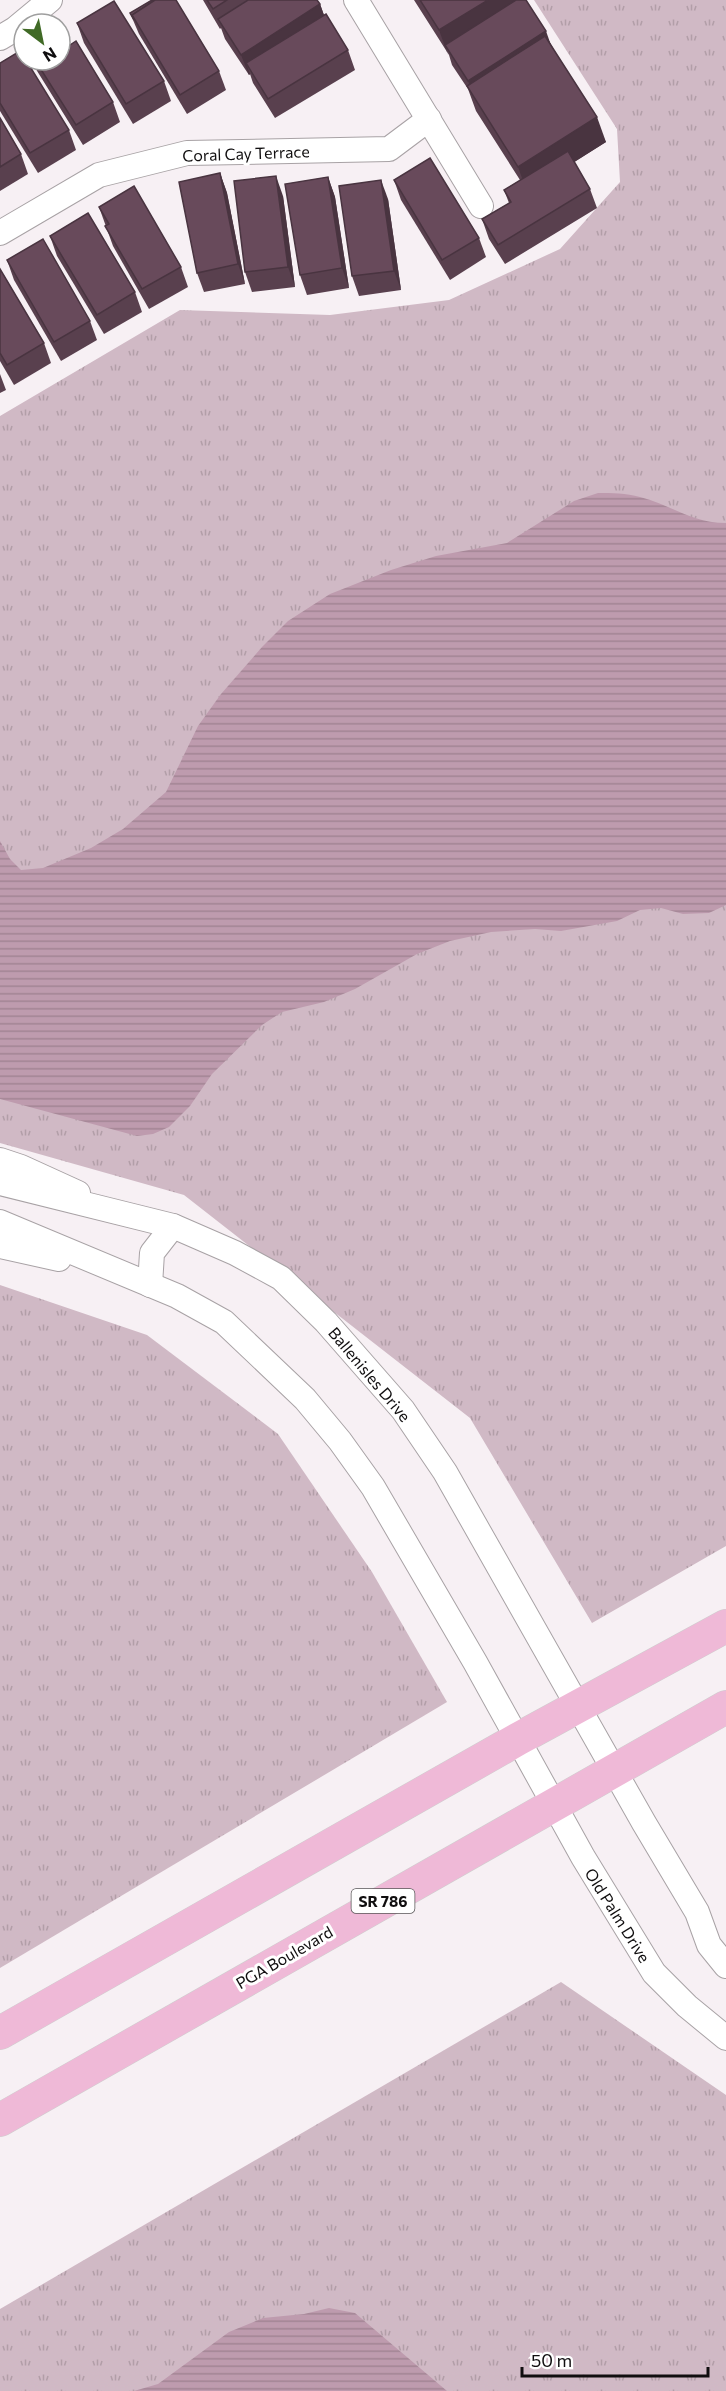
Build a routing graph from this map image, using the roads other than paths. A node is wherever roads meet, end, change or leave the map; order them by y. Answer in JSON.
{"nodes":[{"id":1,"x":50,"y":0,"type":"edge"},
{"id":2,"x":356,"y":0,"type":"edge"},
{"id":3,"x":0,"y":38,"type":"edge"},
{"id":4,"x":429,"y":119,"type":"junction"},
{"id":5,"x":481,"y":206,"type":"dead end"},
{"id":6,"x":0,"y":233,"type":"edge"},
{"id":7,"x":0,"y":1160,"type":"edge"},
{"id":8,"x":0,"y":1183,"type":"edge"},
{"id":9,"x":128,"y":1216,"type":"junction"},
{"id":10,"x":0,"y":1222,"type":"edge"},
{"id":11,"x":173,"y":1226,"type":"junction"},
{"id":12,"x":0,"y":1246,"type":"edge"},
{"id":13,"x":113,"y":1270,"type":"junction"},
{"id":14,"x":150,"y":1285,"type":"junction"},
{"id":15,"x":726,"y":1626,"type":"edge"},
{"id":16,"x":578,"y":1706,"type":"junction"},
{"id":17,"x":726,"y":1707,"type":"edge"},
{"id":18,"x":518,"y":1740,"type":"junction"},
{"id":19,"x":614,"y":1770,"type":"junction"},
{"id":20,"x":554,"y":1805,"type":"junction"},
{"id":21,"x":726,"y":1966,"type":"edge"},
{"id":22,"x":0,"y":2033,"type":"edge"},
{"id":23,"x":726,"y":2038,"type":"edge"},
{"id":24,"x":0,"y":2120,"type":"edge"}],
"edges":[{"from":1,"to":3,"type":"street"},
{"from":2,"to":4,"type":"street"},
{"from":4,"to":5,"type":"street"},
{"from":4,"to":6,"type":"street","name":"Coral Cay Terrace"},
{"from":7,"to":9,"type":"street"},
{"from":8,"to":9,"type":"street","name":"Ballenisles Drive"},
{"from":9,"to":11,"type":"street","name":"Ballenisles Drive"},
{"from":10,"to":13,"type":"street"},
{"from":11,"to":14,"type":"street"},
{"from":11,"to":16,"type":"street","name":"Ballenisles Drive"},
{"from":12,"to":13,"type":"street"},
{"from":13,"to":14,"type":"street"},
{"from":14,"to":18,"type":"street"},
{"from":15,"to":16,"type":"main road"},
{"from":16,"to":18,"type":"main road"},
{"from":16,"to":19,"type":"street","name":"Ballenisles Drive"},
{"from":17,"to":19,"type":"main road","name":"PGA Boulevard","number":"SR 786"},
{"from":18,"to":20,"type":"street","name":"Old Palm Drive"},
{"from":18,"to":22,"type":"main road"},
{"from":19,"to":20,"type":"main road","name":"PGA Boulevard","number":"SR 786"},
{"from":19,"to":21,"type":"street"},
{"from":20,"to":23,"type":"street","name":"Old Palm Drive"},
{"from":20,"to":24,"type":"main road","name":"PGA Boulevard","number":"SR 786"}]}
